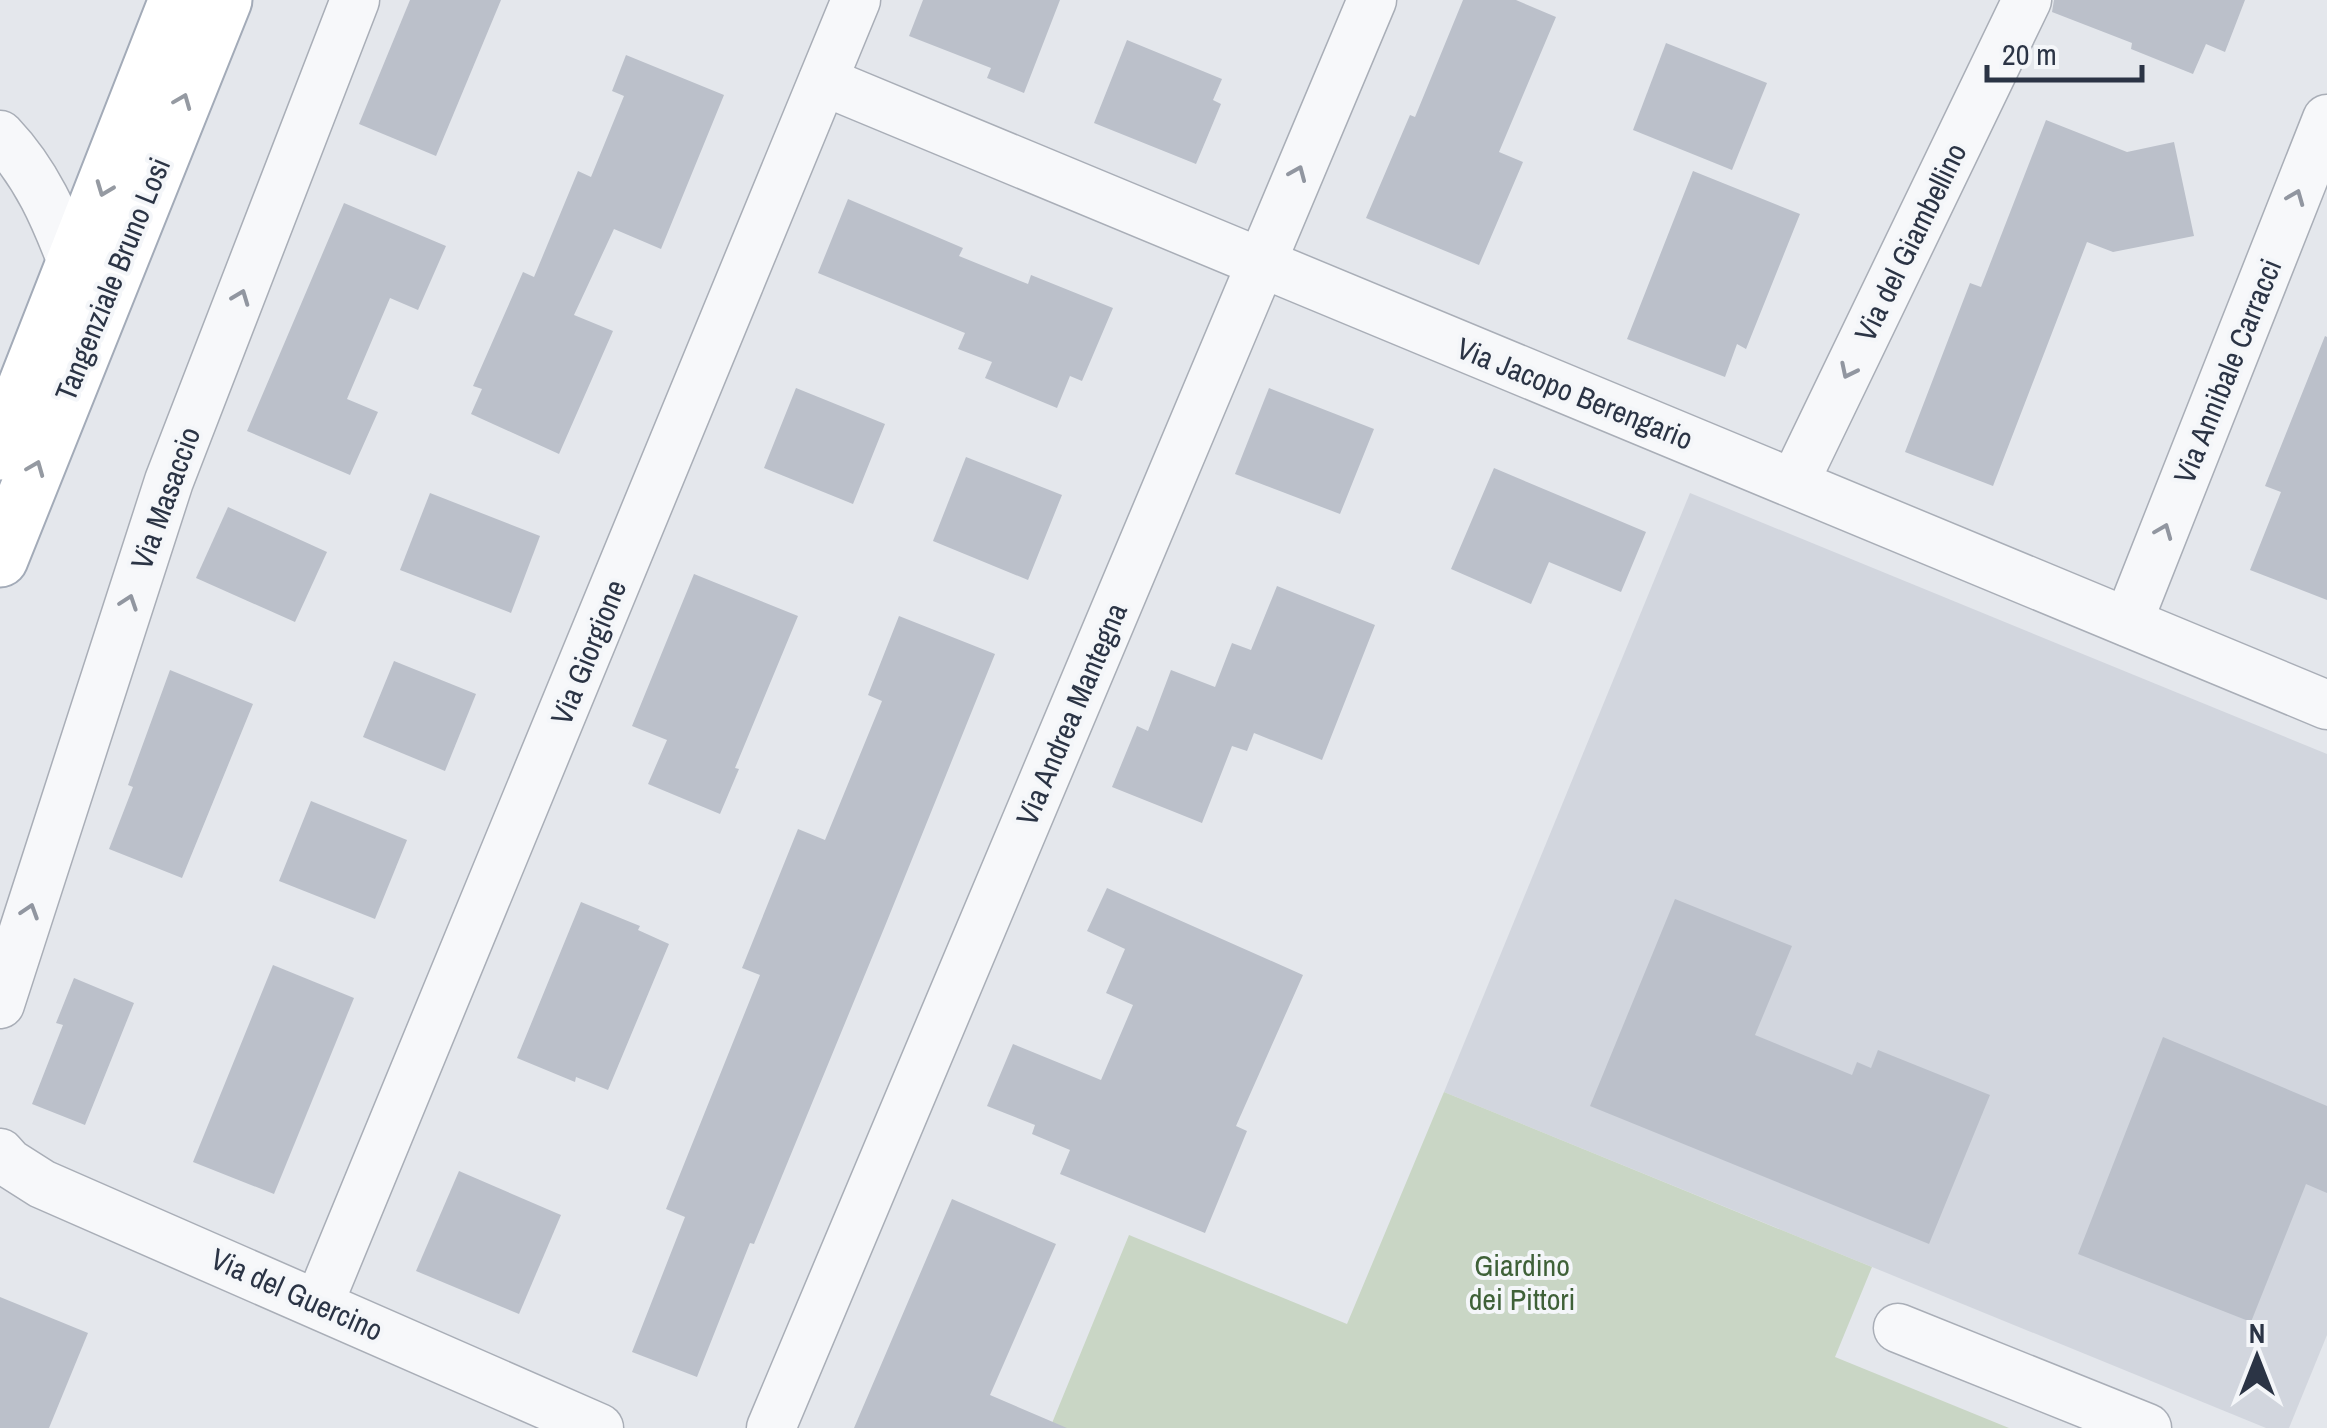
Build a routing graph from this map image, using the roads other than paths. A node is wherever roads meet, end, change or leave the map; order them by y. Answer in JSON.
{"nodes":[{"id":1,"x":177,"y":0,"type":"edge"},
{"id":2,"x":224,"y":0,"type":"edge"},
{"id":3,"x":356,"y":0,"type":"edge"},
{"id":4,"x":856,"y":0,"type":"edge"},
{"id":5,"x":1372,"y":0,"type":"edge"},
{"id":6,"x":2027,"y":0,"type":"edge"},
{"id":7,"x":823,"y":81,"type":"junction"},
{"id":8,"x":2327,"y":119,"type":"edge"},
{"id":9,"x":0,"y":135,"type":"edge"},
{"id":10,"x":1260,"y":262,"type":"junction"},
{"id":11,"x":74,"y":267,"type":"junction"},
{"id":12,"x":0,"y":452,"type":"edge"},
{"id":13,"x":1794,"y":483,"type":"junction"},
{"id":14,"x":0,"y":559,"type":"edge"},
{"id":15,"x":2128,"y":622,"type":"junction"},
{"id":16,"x":2327,"y":704,"type":"edge"},
{"id":17,"x":0,"y":1004,"type":"edge"},
{"id":18,"x":0,"y":1153,"type":"edge"},
{"id":19,"x":318,"y":1303,"type":"junction"},
{"id":20,"x":1898,"y":1328,"type":"dead end"},
{"id":21,"x":600,"y":1428,"type":"edge"},
{"id":22,"x":771,"y":1428,"type":"edge"},
{"id":23,"x":2147,"y":1428,"type":"edge"}],
"edges":[{"from":1,"to":11,"type":"main road","name":"Tangenziale Bruno Losi","one_way":true},
{"from":14,"to":2,"type":"main road","name":"Tangenziale Bruno Losi","one_way":true},
{"from":17,"to":3,"type":"street","name":"Via Masaccio","one_way":true},
{"from":4,"to":7,"type":"street","name":"Via Giorgione"},
{"from":10,"to":5,"type":"street","name":"Via Andrea Mantegna","one_way":true},
{"from":6,"to":13,"type":"street","name":"Via del Giambellino","one_way":true},
{"from":7,"to":10,"type":"street","name":"Via Jacopo Berengario"},
{"from":7,"to":19,"type":"street","name":"Via Giorgione"},
{"from":15,"to":8,"type":"street","name":"Via Annibale Carracci","one_way":true},
{"from":9,"to":11,"type":"street"},
{"from":10,"to":13,"type":"street","name":"Via Jacopo Berengario"},
{"from":10,"to":22,"type":"street","name":"Via Andrea Mantegna"},
{"from":11,"to":12,"type":"main road","name":"Tangenziale Bruno Losi"},
{"from":13,"to":15,"type":"street","name":"Via Jacopo Berengario"},
{"from":15,"to":16,"type":"street","name":"Via Jacopo Berengario"},
{"from":18,"to":19,"type":"street","name":"Via del Guercino"},
{"from":19,"to":21,"type":"street","name":"Via del Guercino"},
{"from":20,"to":23,"type":"street"}]}
